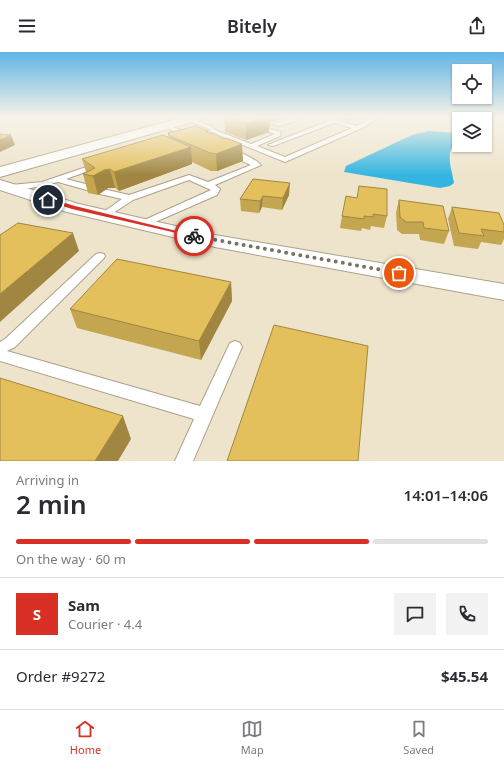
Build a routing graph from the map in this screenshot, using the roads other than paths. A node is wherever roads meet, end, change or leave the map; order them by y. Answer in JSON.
{"nodes":[{"id":1,"x":136,"y":136,"type":"edge"},
{"id":2,"x":190,"y":136,"type":"edge"},
{"id":3,"x":226,"y":136,"type":"edge"},
{"id":4,"x":268,"y":136,"type":"edge"},
{"id":5,"x":294,"y":136,"type":"edge"},
{"id":6,"x":340,"y":136,"type":"edge"},
{"id":7,"x":177,"y":141,"type":"edge"},
{"id":8,"x":248,"y":145,"type":"junction"},
{"id":9,"x":259,"y":149,"type":"junction"},
{"id":10,"x":224,"y":150,"type":"edge"},
{"id":11,"x":108,"y":162,"type":"edge"},
{"id":12,"x":56,"y":179,"type":"junction"},
{"id":13,"x":4,"y":181,"type":"edge"},
{"id":14,"x":209,"y":185,"type":"junction"},
{"id":15,"x":130,"y":198,"type":"junction"},
{"id":16,"x":104,"y":215,"type":"junction"},
{"id":17,"x":143,"y":224,"type":"junction"},
{"id":18,"x":100,"y":256,"type":"dead end"},
{"id":19,"x":504,"y":292,"type":"edge"},
{"id":20,"x":235,"y":347,"type":"dead end"},
{"id":21,"x":0,"y":348,"type":"edge"},
{"id":22,"x":0,"y":355,"type":"edge"},
{"id":23,"x":205,"y":415,"type":"junction"},
{"id":24,"x":184,"y":461,"type":"edge"}],
"edges":[{"from":1,"to":13,"type":"street"},
{"from":2,"to":7,"type":"lane"},
{"from":3,"to":8,"type":"lane"},
{"from":4,"to":8,"type":"lane"},
{"from":5,"to":9,"type":"lane"},
{"from":6,"to":9,"type":"lane"},
{"from":8,"to":9,"type":"lane"},
{"from":10,"to":14,"type":"lane"},
{"from":11,"to":12,"type":"lane"},
{"from":12,"to":13,"type":"lane"},
{"from":12,"to":15,"type":"lane"},
{"from":13,"to":16,"type":"street"},
{"from":14,"to":15,"type":"lane"},
{"from":14,"to":17,"type":"lane"},
{"from":15,"to":16,"type":"lane"},
{"from":16,"to":17,"type":"street"},
{"from":17,"to":19,"type":"street"},
{"from":18,"to":21,"type":"lane"},
{"from":20,"to":23,"type":"lane"},
{"from":22,"to":23,"type":"lane"},
{"from":23,"to":24,"type":"lane"}]}
